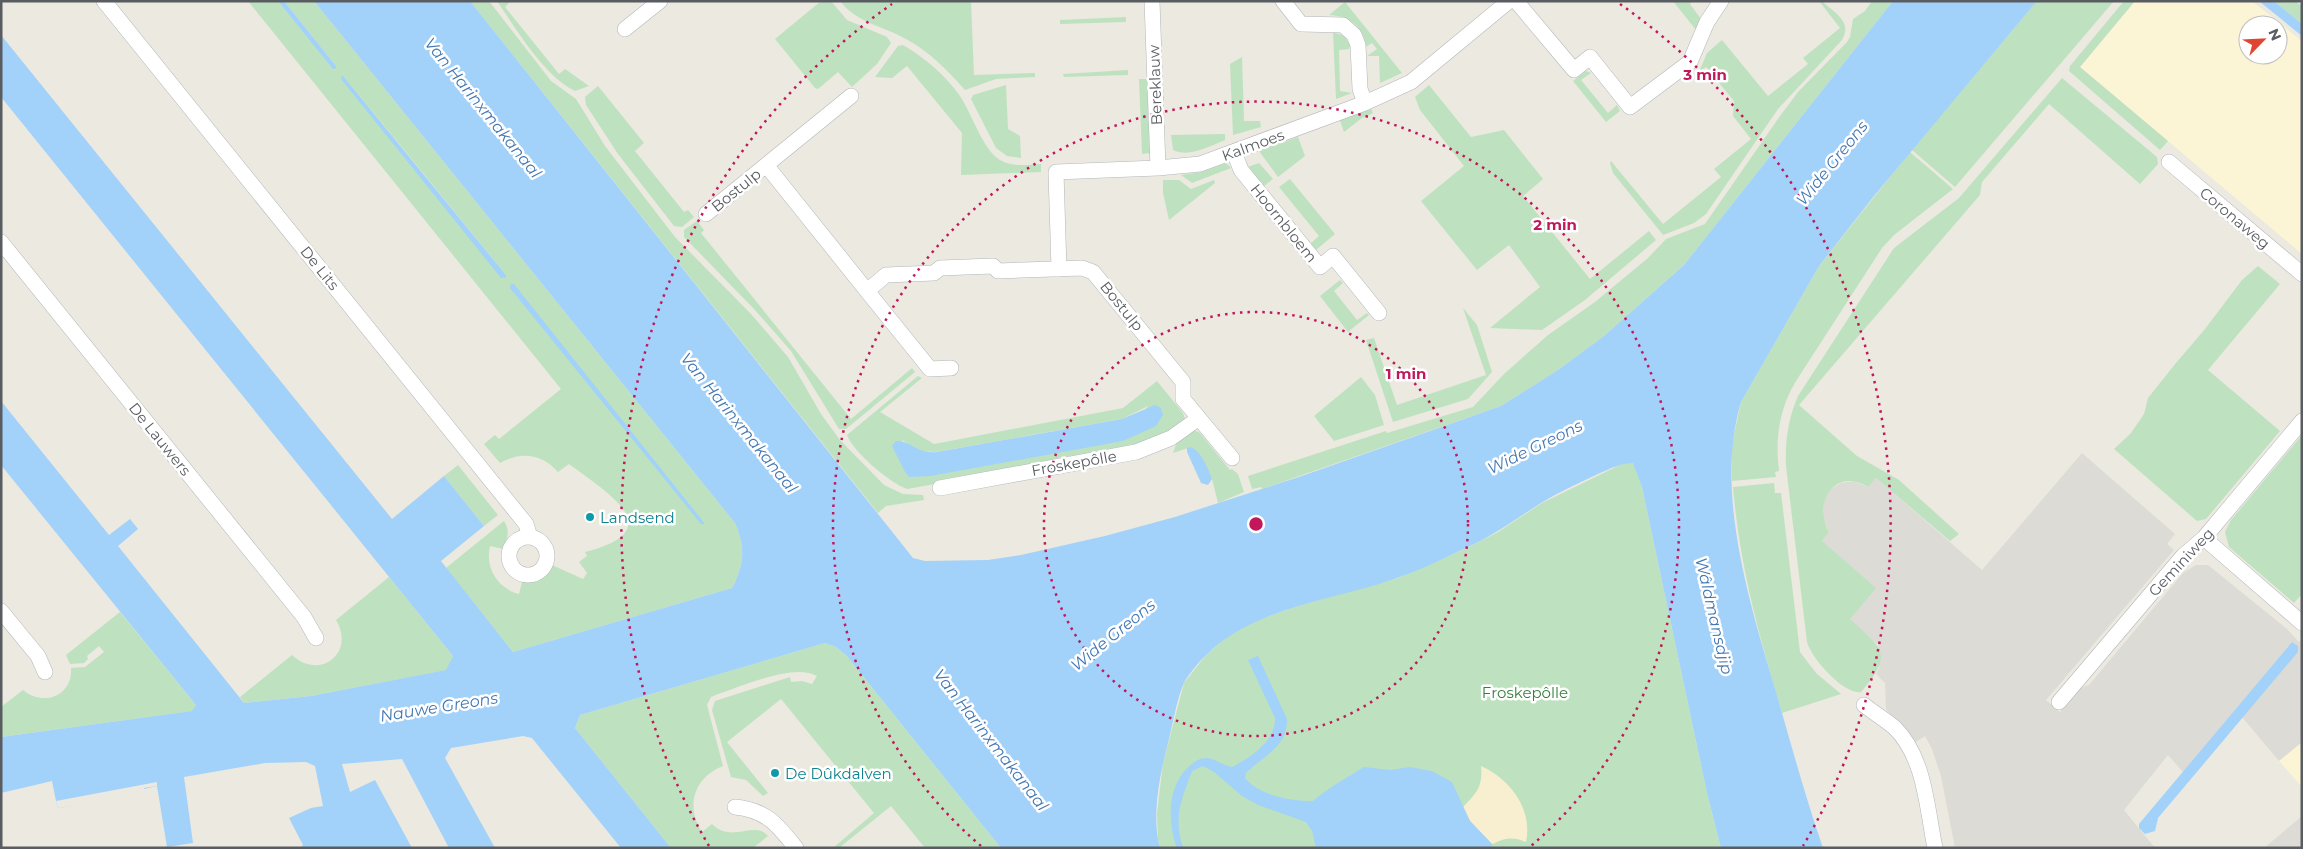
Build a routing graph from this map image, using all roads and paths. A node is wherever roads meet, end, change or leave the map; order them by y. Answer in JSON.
{"nodes":[{"id":1,"x":104,"y":1,"type":"edge"},
{"id":2,"x":660,"y":1,"type":"edge"},
{"id":3,"x":1152,"y":1,"type":"edge"},
{"id":4,"x":1283,"y":1,"type":"edge"},
{"id":5,"x":1509,"y":1,"type":"edge"},
{"id":6,"x":1516,"y":1,"type":"edge"},
{"id":7,"x":1721,"y":1,"type":"edge"},
{"id":8,"x":625,"y":29,"type":"dead end"},
{"id":9,"x":851,"y":96,"type":"dead end"},
{"id":10,"x":1365,"y":103,"type":"junction"},
{"id":11,"x":1234,"y":152,"type":"junction"},
{"id":12,"x":2169,"y":162,"type":"dead end"},
{"id":13,"x":766,"y":165,"type":"junction"},
{"id":14,"x":1158,"y":168,"type":"junction"},
{"id":15,"x":706,"y":214,"type":"dead end"},
{"id":16,"x":1,"y":242,"type":"edge"},
{"id":17,"x":1059,"y":269,"type":"junction"},
{"id":18,"x":2302,"y":274,"type":"edge"},
{"id":19,"x":867,"y":291,"type":"junction"},
{"id":20,"x":1379,"y":313,"type":"dead end"},
{"id":21,"x":951,"y":368,"type":"dead end"},
{"id":22,"x":1199,"y":418,"type":"junction"},
{"id":23,"x":2302,"y":421,"type":"edge"},
{"id":24,"x":1232,"y":458,"type":"dead end"},
{"id":25,"x":940,"y":488,"type":"dead end"},
{"id":26,"x":530,"y":537,"type":"dead end"},
{"id":27,"x":2204,"y":538,"type":"junction"},
{"id":28,"x":1,"y":611,"type":"edge"},
{"id":29,"x":2302,"y":623,"type":"edge"},
{"id":30,"x":316,"y":638,"type":"dead end"},
{"id":31,"x":45,"y":672,"type":"dead end"},
{"id":32,"x":2059,"y":702,"type":"dead end"},
{"id":33,"x":1864,"y":705,"type":"dead end"},
{"id":34,"x":735,"y":807,"type":"dead end"},
{"id":35,"x":796,"y":848,"type":"edge"},
{"id":36,"x":1934,"y":848,"type":"edge"}],
"edges":[{"from":1,"to":26,"type":"street","name":"De Lits"},
{"from":2,"to":8,"type":"street"},
{"from":3,"to":14,"type":"street","name":"Bereklauw"},
{"from":4,"to":10,"type":"street"},
{"from":5,"to":10,"type":"street","name":"Kalmoes"},
{"from":6,"to":7,"type":"street"},
{"from":9,"to":13,"type":"street","name":"Bostulp"},
{"from":10,"to":11,"type":"street","name":"Kalmoes"},
{"from":11,"to":14,"type":"street","name":"Kalmoes"},
{"from":11,"to":20,"type":"street","name":"Hoornbloem"},
{"from":12,"to":18,"type":"street","name":"Coronaweg"},
{"from":13,"to":15,"type":"street","name":"Bostulp"},
{"from":13,"to":19,"type":"street","name":"Bostulp"},
{"from":14,"to":17,"type":"street","name":"Kalmoes"},
{"from":16,"to":30,"type":"street","name":"De Lauwers"},
{"from":17,"to":19,"type":"street","name":"Bostulp"},
{"from":17,"to":22,"type":"street","name":"Bostulp"},
{"from":19,"to":21,"type":"street","name":"Bostulp"},
{"from":22,"to":24,"type":"street","name":"Bostulp"},
{"from":22,"to":25,"type":"street","name":"Froskepôlle"},
{"from":23,"to":27,"type":"street","name":"Geminiweg"},
{"from":27,"to":29,"type":"street"},
{"from":27,"to":32,"type":"street","name":"Geminiweg"},
{"from":28,"to":31,"type":"street"},
{"from":33,"to":36,"type":"street"},
{"from":34,"to":35,"type":"street"}]}
